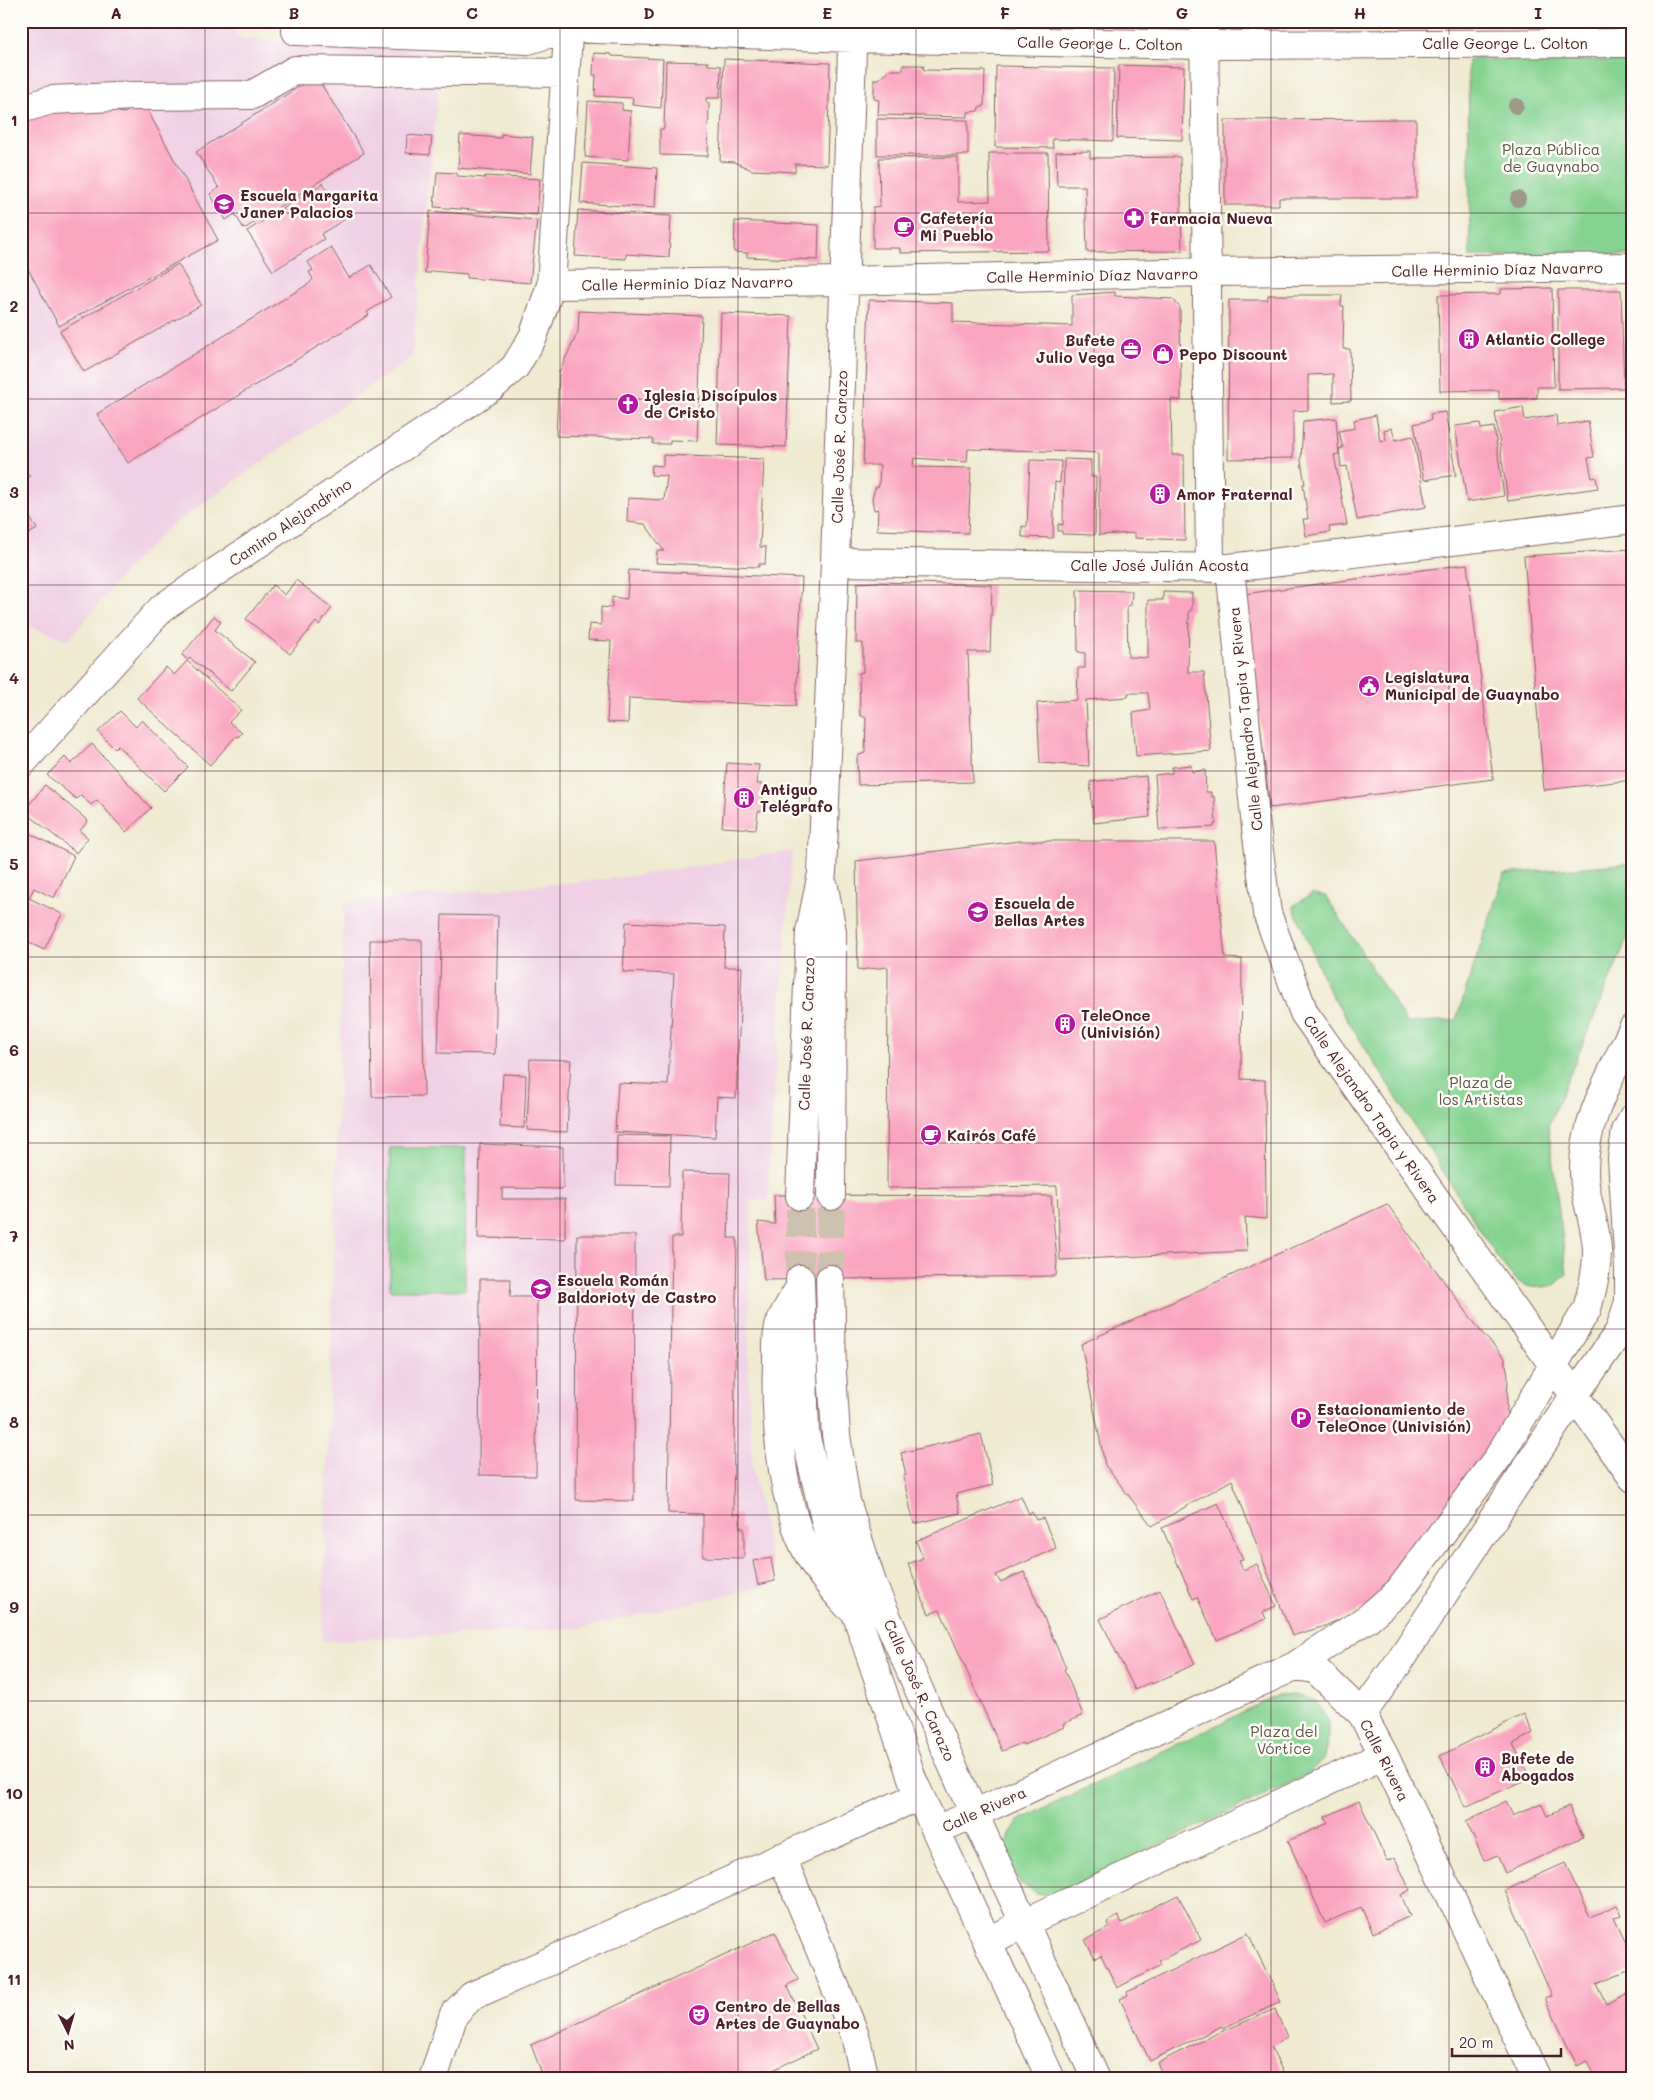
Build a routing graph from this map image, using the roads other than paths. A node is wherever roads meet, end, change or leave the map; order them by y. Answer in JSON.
{"nodes":[{"id":1,"x":568,"y":25,"type":"edge"},
{"id":2,"x":853,"y":30,"type":"edge"},
{"id":3,"x":296,"y":31,"type":"dead end"},
{"id":4,"x":1204,"y":33,"type":"edge"},
{"id":5,"x":1633,"y":43,"type":"edge"},
{"id":6,"x":565,"y":73,"type":"junction"},
{"id":7,"x":21,"y":109,"type":"edge"},
{"id":8,"x":1633,"y":267,"type":"edge"},
{"id":9,"x":1206,"y":272,"type":"junction"},
{"id":10,"x":844,"y":281,"type":"junction"},
{"id":11,"x":551,"y":285,"type":"junction"},
{"id":12,"x":1633,"y":518,"type":"edge"},
{"id":13,"x":835,"y":562,"type":"junction"},
{"id":14,"x":1220,"y":568,"type":"junction"},
{"id":15,"x":21,"y":764,"type":"edge"},
{"id":16,"x":822,"y":873,"type":"junction"},
{"id":17,"x":1633,"y":1028,"type":"edge"},
{"id":18,"x":1633,"y":1118,"type":"edge"},
{"id":19,"x":800,"y":1196,"type":"tunnel mouth"},
{"id":20,"x":831,"y":1196,"type":"tunnel mouth"},
{"id":21,"x":830,"y":1279,"type":"tunnel mouth"},
{"id":22,"x":800,"y":1283,"type":"tunnel mouth"},
{"id":23,"x":1552,"y":1364,"type":"junction"},
{"id":24,"x":1574,"y":1396,"type":"junction"},
{"id":25,"x":1633,"y":1478,"type":"edge"},
{"id":26,"x":1295,"y":1666,"type":"junction"},
{"id":27,"x":1362,"y":1714,"type":"junction"},
{"id":28,"x":1384,"y":1755,"type":"junction"},
{"id":29,"x":920,"y":1796,"type":"junction"},
{"id":30,"x":974,"y":1814,"type":"junction"},
{"id":31,"x":936,"y":1830,"type":"junction"},
{"id":32,"x":782,"y":1857,"type":"junction"},
{"id":33,"x":1024,"y":1923,"type":"junction"},
{"id":34,"x":988,"y":1942,"type":"junction"},
{"id":35,"x":433,"y":2079,"type":"edge"},
{"id":36,"x":865,"y":2079,"type":"edge"},
{"id":37,"x":1051,"y":2079,"type":"edge"},
{"id":38,"x":1096,"y":2079,"type":"edge"},
{"id":39,"x":1537,"y":2079,"type":"edge"}],
"edges":[{"from":1,"to":2,"type":"street","name":"Calle George L. Colton"},
{"from":1,"to":3,"type":"street","name":"Calle George L. Colton"},
{"from":1,"to":6,"type":"street","name":"Camino Alejandrino"},
{"from":2,"to":4,"type":"street","name":"Calle George L. Colton"},
{"from":2,"to":10,"type":"street","name":"Calle José R. Carazo"},
{"from":4,"to":5,"type":"street","name":"Calle George L. Colton"},
{"from":4,"to":9,"type":"street","name":"Calle Alejandro Tapia y Rivera"},
{"from":6,"to":7,"type":"street"},
{"from":6,"to":11,"type":"street","name":"Camino Alejandrino"},
{"from":8,"to":9,"type":"street","name":"Calle Herminio Díaz Navarro"},
{"from":9,"to":10,"type":"street","name":"Calle Herminio Díaz Navarro"},
{"from":9,"to":14,"type":"street","name":"Calle Alejandro Tapia y Rivera"},
{"from":10,"to":11,"type":"street","name":"Calle Herminio Díaz Navarro"},
{"from":10,"to":13,"type":"street","name":"Calle José R. Carazo"},
{"from":11,"to":15,"type":"street","name":"Camino Alejandrino"},
{"from":12,"to":14,"type":"street","name":"Calle José Julián Acosta"},
{"from":13,"to":14,"type":"street","name":"Calle José Julián Acosta"},
{"from":13,"to":16,"type":"street","name":"Calle José R. Carazo"},
{"from":14,"to":23,"type":"street","name":"Calle Alejandro Tapia y Rivera"},
{"from":16,"to":19,"type":"street","name":"Calle José R. Carazo"},
{"from":16,"to":20,"type":"street","name":"Calle José R. Carazo"},
{"from":17,"to":23,"type":"street"},
{"from":18,"to":24,"type":"street"},
{"from":21,"to":30,"type":"street","name":"Calle José R. Carazo"},
{"from":22,"to":29,"type":"street","name":"Calle José R. Carazo"},
{"from":23,"to":24,"type":"street","name":"Calle Alejandro Tapia y Rivera"},
{"from":23,"to":26,"type":"street"},
{"from":24,"to":25,"type":"street","name":"Calle Alejandro Tapia y Rivera"},
{"from":24,"to":27,"type":"street"},
{"from":26,"to":27,"type":"street","name":"Calle Rivera"},
{"from":26,"to":30,"type":"street","name":"Calle Rivera"},
{"from":27,"to":28,"type":"street","name":"Calle Rivera"},
{"from":28,"to":33,"type":"street"},
{"from":28,"to":39,"type":"street","name":"Calle Rivera"},
{"from":29,"to":31,"type":"street","name":"Calle José R. Carazo"},
{"from":29,"to":32,"type":"street"},
{"from":30,"to":31,"type":"street","name":"Calle Rivera"},
{"from":30,"to":33,"type":"street","name":"Calle José R. Carazo"},
{"from":31,"to":34,"type":"street","name":"Calle José R. Carazo"},
{"from":32,"to":35,"type":"street"},
{"from":32,"to":36,"type":"street"},
{"from":33,"to":34,"type":"street"},
{"from":33,"to":38,"type":"street","name":"Calle José R. Carazo"},
{"from":34,"to":37,"type":"street","name":"Calle José R. Carazo"}]}
